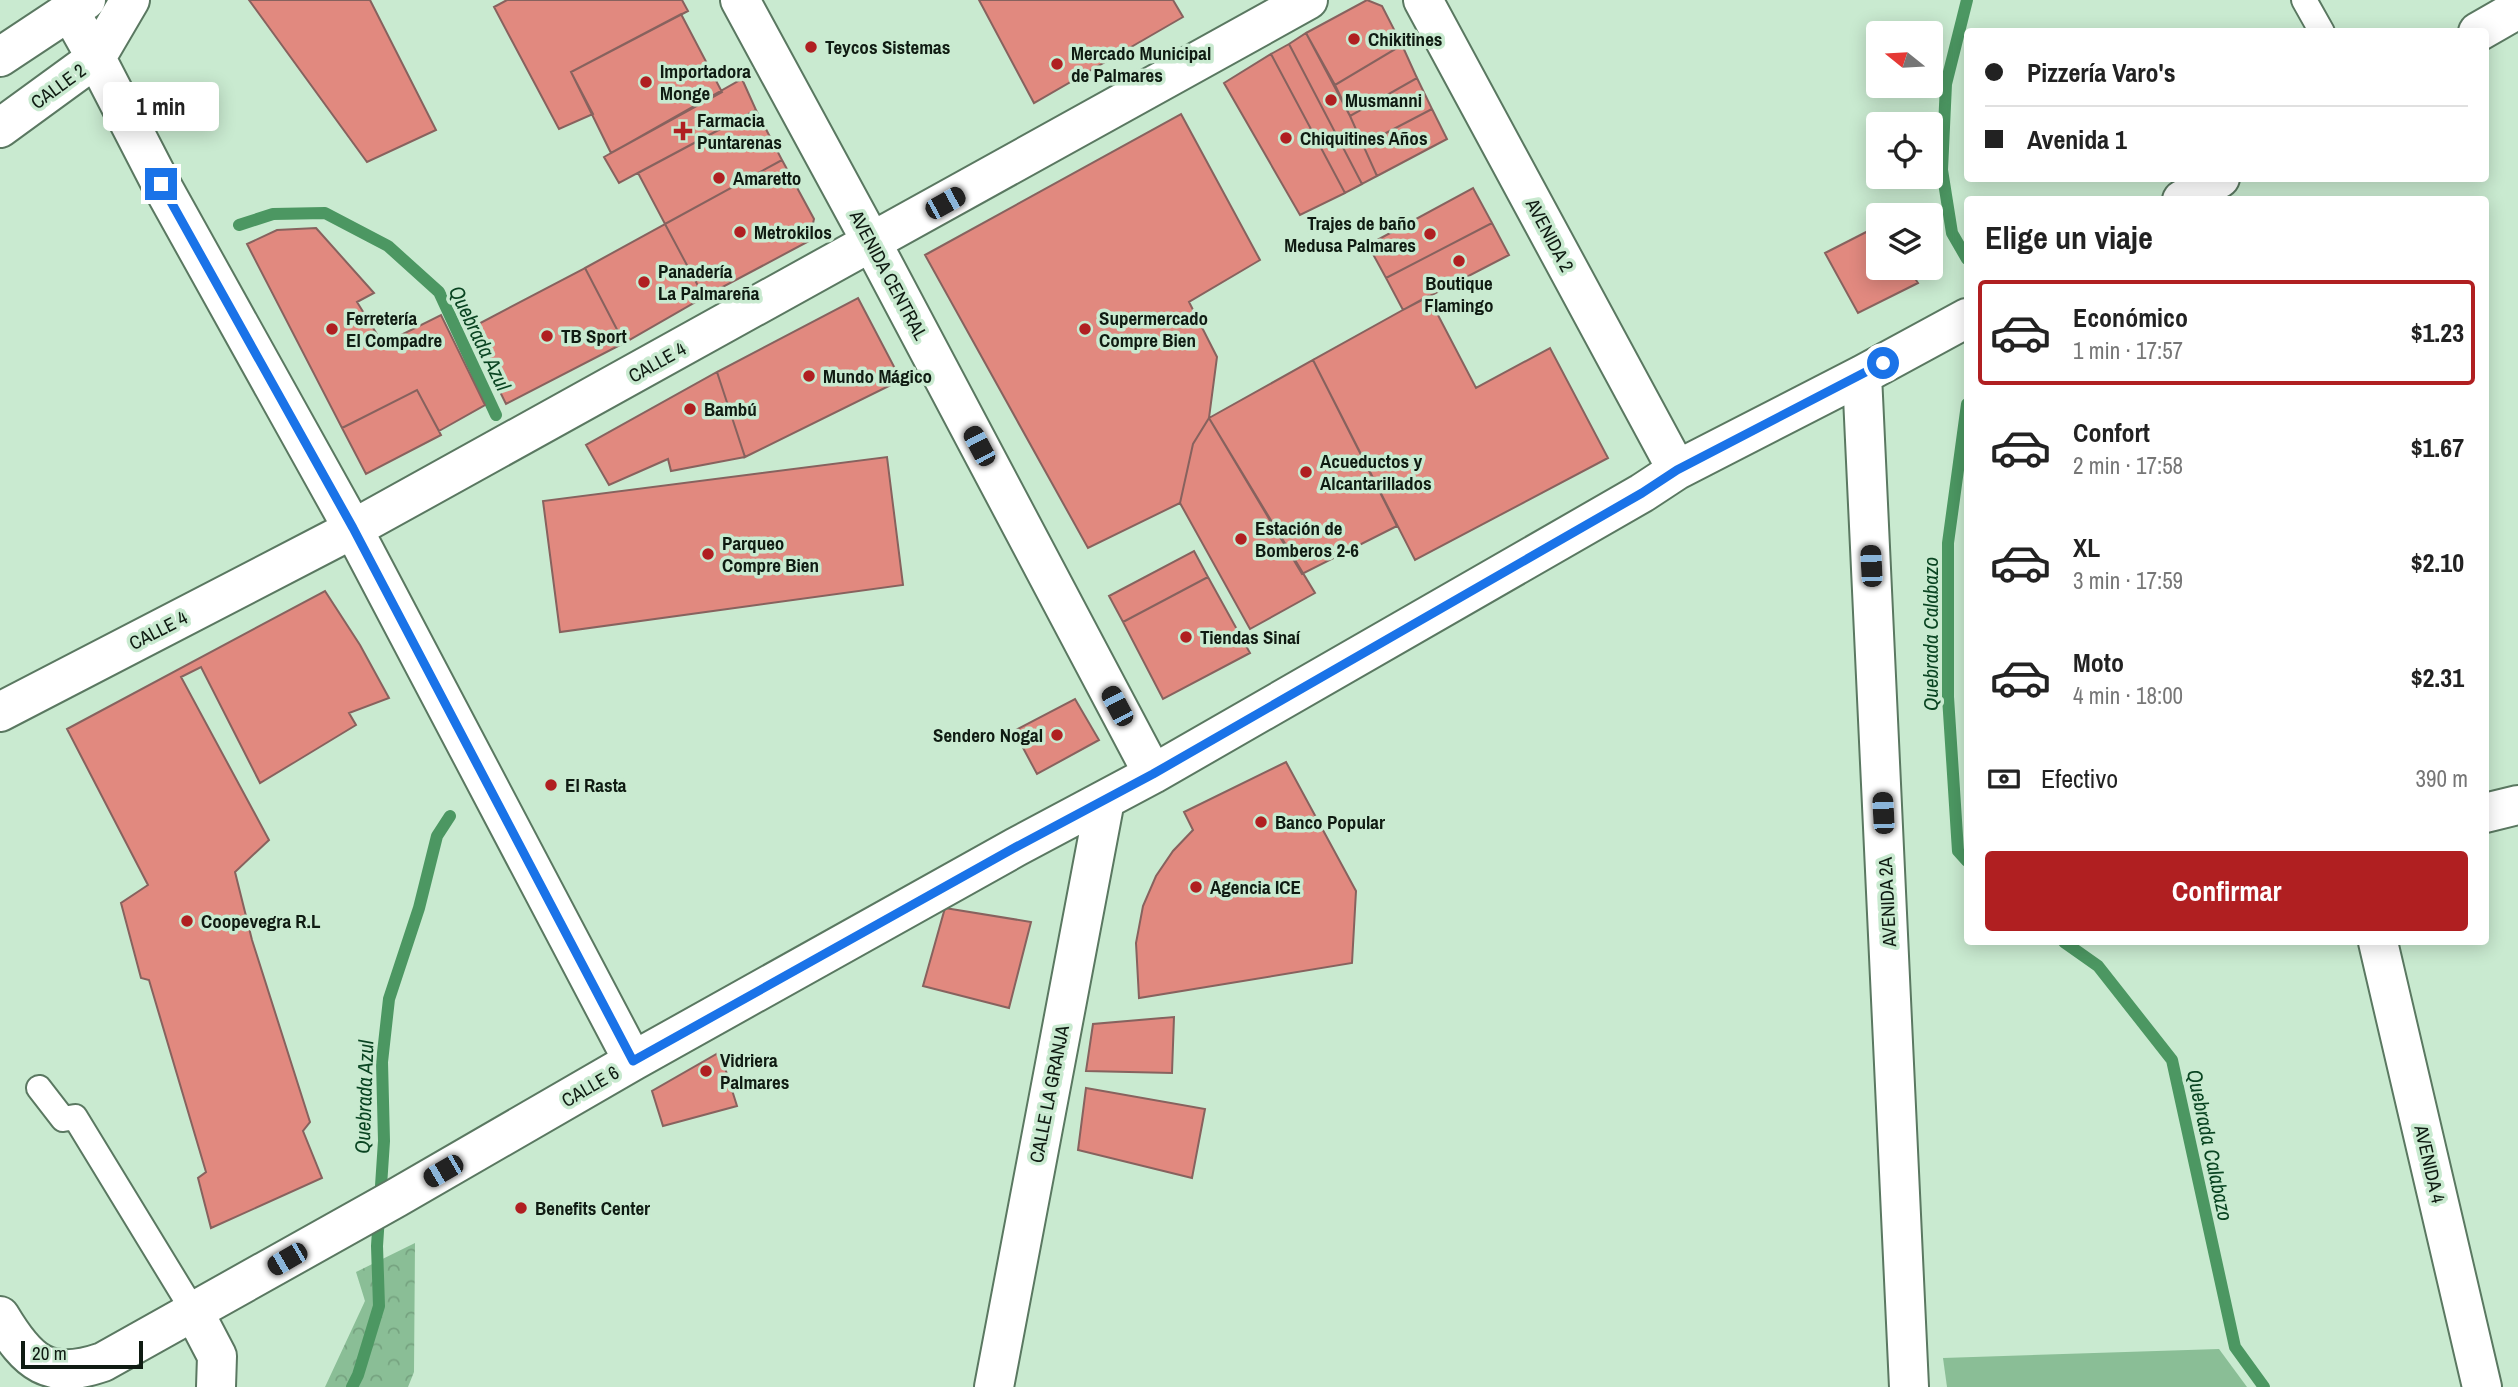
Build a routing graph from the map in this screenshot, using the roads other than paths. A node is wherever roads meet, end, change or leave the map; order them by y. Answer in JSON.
{"nodes":[{"id":1,"x":130,"y":0,"type":"edge"},
{"id":2,"x":740,"y":0,"type":"edge"},
{"id":3,"x":1308,"y":0,"type":"edge"},
{"id":4,"x":1423,"y":0,"type":"edge"},
{"id":5,"x":2304,"y":0,"type":"edge"},
{"id":6,"x":73,"y":3,"type":"edge"},
{"id":7,"x":2518,"y":9,"type":"edge"},
{"id":8,"x":2320,"y":28,"type":"edge"},
{"id":9,"x":2485,"y":28,"type":"edge"},
{"id":10,"x":0,"y":57,"type":"edge"},
{"id":11,"x":96,"y":58,"type":"junction"},
{"id":12,"x":0,"y":128,"type":"edge"},
{"id":13,"x":872,"y":243,"type":"junction"},
{"id":14,"x":1964,"y":319,"type":"edge"},
{"id":15,"x":1862,"y":375,"type":"junction"},
{"id":16,"x":1677,"y":470,"type":"junction"},
{"id":17,"x":353,"y":528,"type":"junction"},
{"id":18,"x":0,"y":712,"type":"edge"},
{"id":19,"x":1153,"y":774,"type":"junction"},
{"id":20,"x":1105,"y":800,"type":"junction"},
{"id":21,"x":2518,"y":805,"type":"edge"},
{"id":22,"x":2489,"y":812,"type":"edge"},
{"id":23,"x":2379,"y":945,"type":"edge"},
{"id":24,"x":633,"y":1061,"type":"junction"},
{"id":25,"x":39,"y":1088,"type":"dead end"},
{"id":26,"x":194,"y":1312,"type":"junction"},
{"id":27,"x":0,"y":1316,"type":"edge"},
{"id":28,"x":216,"y":1387,"type":"edge"},
{"id":29,"x":994,"y":1387,"type":"edge"},
{"id":30,"x":1909,"y":1387,"type":"edge"},
{"id":31,"x":2482,"y":1387,"type":"edge"}],
"edges":[{"from":1,"to":11,"type":"street","name":"CALLE 2"},
{"from":2,"to":13,"type":"street","name":"AVENIDA CENTRAL"},
{"from":3,"to":13,"type":"street","name":"CALLE 4"},
{"from":4,"to":16,"type":"street","name":"AVENIDA 2"},
{"from":5,"to":8,"type":"lane"},
{"from":6,"to":10,"type":"street"},
{"from":6,"to":11,"type":"street"},
{"from":7,"to":9,"type":"street"},
{"from":11,"to":12,"type":"street","name":"CALLE 2"},
{"from":11,"to":17,"type":"street"},
{"from":13,"to":17,"type":"street","name":"CALLE 4"},
{"from":13,"to":19,"type":"street","name":"AVENIDA CENTRAL"},
{"from":14,"to":15,"type":"street","name":"CALLE 6"},
{"from":15,"to":16,"type":"street","name":"CALLE 6"},
{"from":15,"to":30,"type":"street","name":"AVENIDA 2A"},
{"from":16,"to":19,"type":"street","name":"CALLE 6"},
{"from":17,"to":18,"type":"street","name":"CALLE 4"},
{"from":17,"to":24,"type":"street"},
{"from":19,"to":20,"type":"street","name":"CALLE 6"},
{"from":20,"to":24,"type":"street","name":"CALLE 6"},
{"from":20,"to":29,"type":"street","name":"CALLE LA GRANJA"},
{"from":21,"to":22,"type":"street"},
{"from":23,"to":31,"type":"street","name":"AVENIDA 4"},
{"from":24,"to":26,"type":"street","name":"CALLE 6"},
{"from":25,"to":26,"type":"lane"},
{"from":26,"to":27,"type":"street","name":"CALLE 6"},
{"from":26,"to":28,"type":"street"}]}
